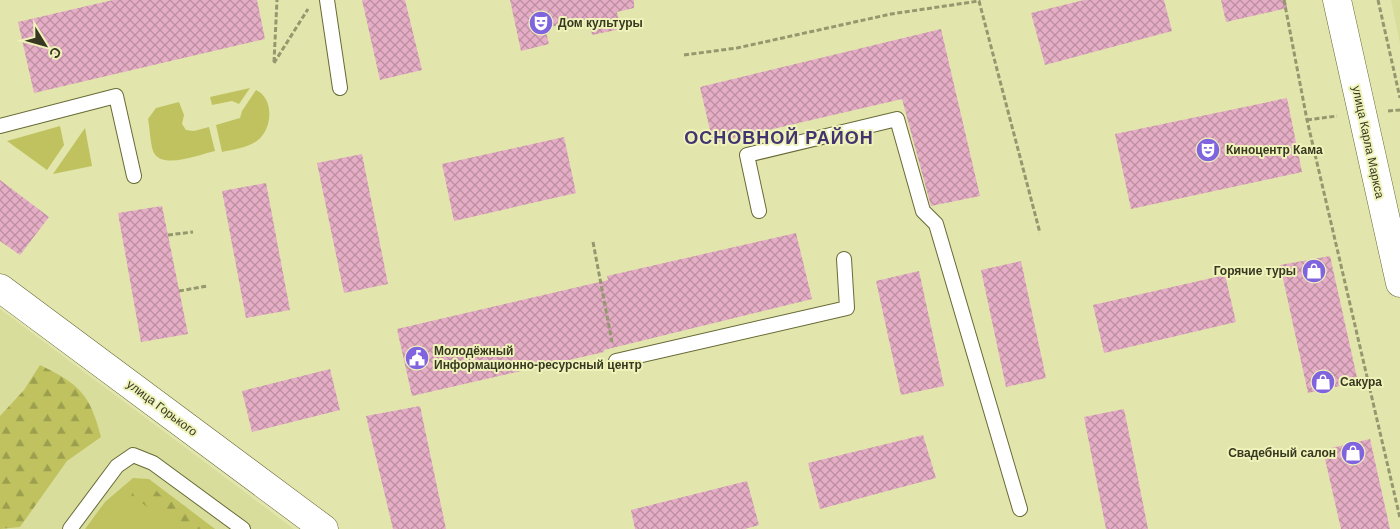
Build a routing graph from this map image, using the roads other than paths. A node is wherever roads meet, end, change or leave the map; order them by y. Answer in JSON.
{"nodes":[{"id":1,"x":327,"y":0,"type":"edge"},
{"id":2,"x":1337,"y":0,"type":"edge"},
{"id":3,"x":340,"y":88,"type":"dead end"},
{"id":4,"x":0,"y":126,"type":"edge"},
{"id":5,"x":134,"y":176,"type":"dead end"},
{"id":6,"x":759,"y":211,"type":"dead end"},
{"id":7,"x":844,"y":259,"type":"dead end"},
{"id":8,"x":1400,"y":283,"type":"edge"},
{"id":9,"x":0,"y":288,"type":"edge"},
{"id":10,"x":616,"y":361,"type":"road end"},
{"id":11,"x":1020,"y":509,"type":"dead end"},
{"id":12,"x":70,"y":529,"type":"edge"},
{"id":13,"x":242,"y":529,"type":"edge"},
{"id":14,"x":324,"y":529,"type":"edge"}],
"edges":[{"from":1,"to":3,"type":"lane"},
{"from":2,"to":8,"type":"street","name":"улица Карла Маркса"},
{"from":4,"to":5,"type":"lane"},
{"from":6,"to":11,"type":"lane"},
{"from":7,"to":10,"type":"lane"},
{"from":9,"to":14,"type":"street","name":"улица Горького"},
{"from":12,"to":13,"type":"lane"}]}
